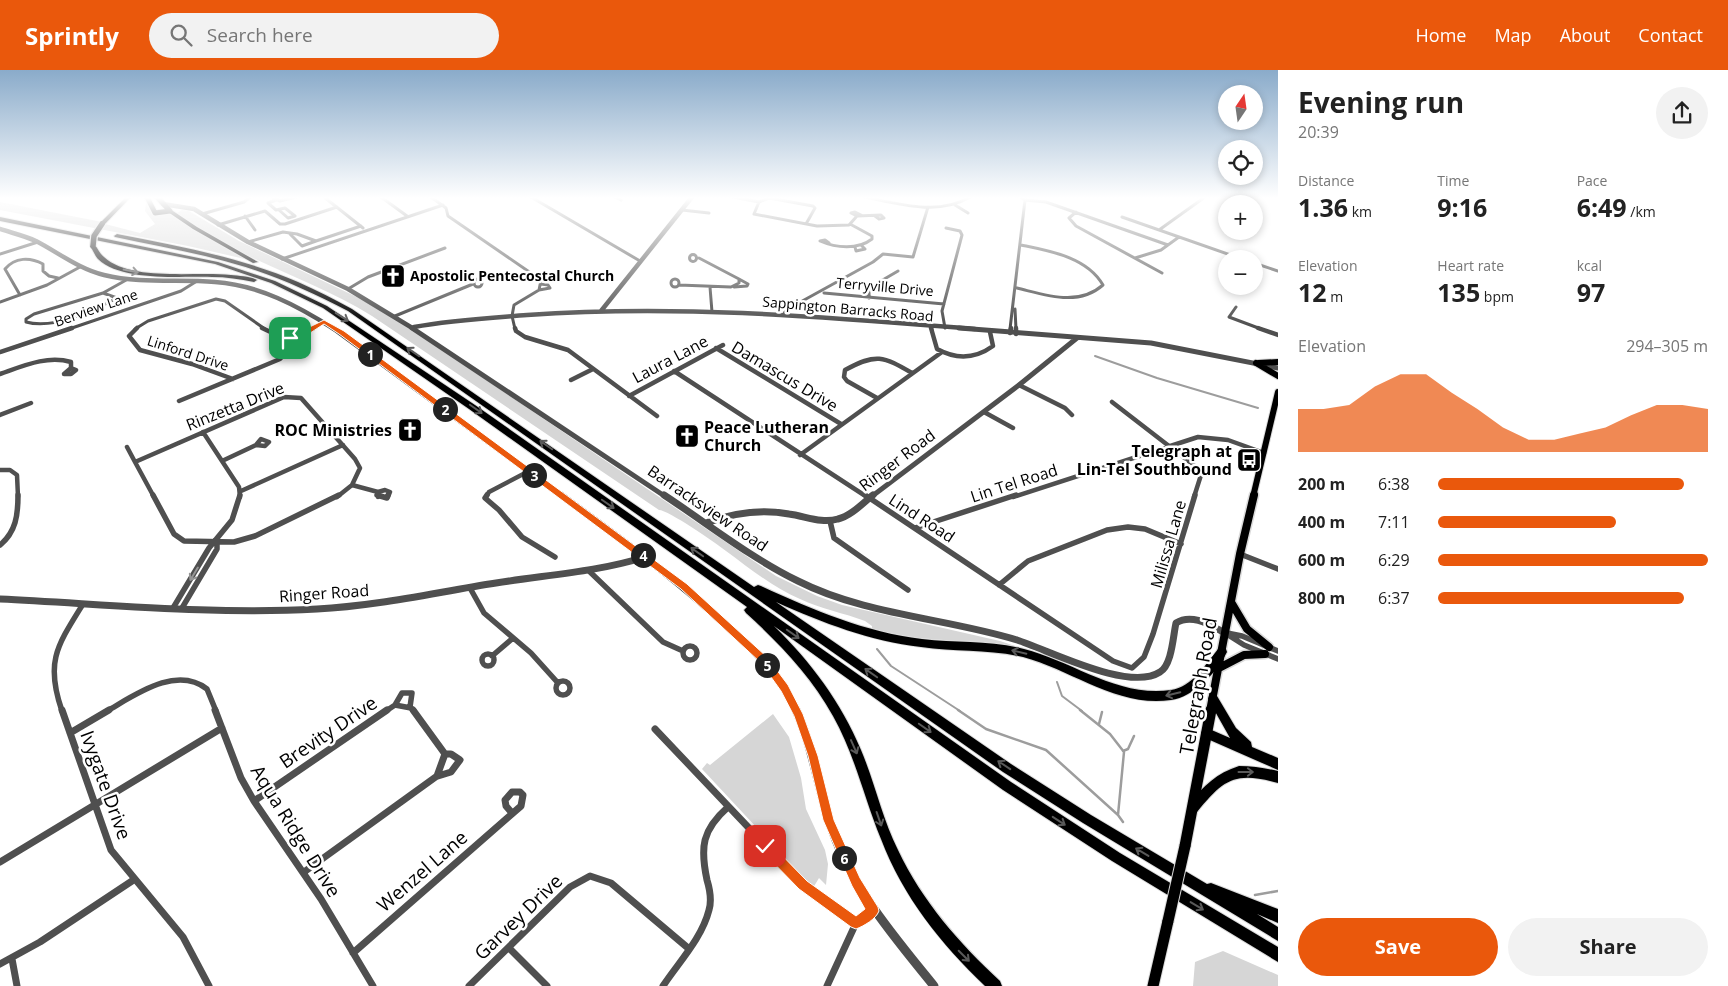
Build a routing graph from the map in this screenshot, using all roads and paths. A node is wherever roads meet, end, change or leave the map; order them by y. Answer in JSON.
{"nodes":[{"id":1,"x":31,"y":240,"type":"edge"},
{"id":2,"x":94,"y":240,"type":"edge"},
{"id":3,"x":103,"y":240,"type":"edge"},
{"id":4,"x":136,"y":240,"type":"edge"},
{"id":5,"x":216,"y":240,"type":"edge"},
{"id":6,"x":243,"y":240,"type":"edge"},
{"id":7,"x":261,"y":240,"type":"edge"},
{"id":8,"x":296,"y":240,"type":"edge"},
{"id":9,"x":312,"y":240,"type":"edge"},
{"id":10,"x":320,"y":240,"type":"edge"},
{"id":11,"x":337,"y":240,"type":"edge"},
{"id":12,"x":483,"y":240,"type":"edge"},
{"id":13,"x":605,"y":240,"type":"edge"},
{"id":14,"x":657,"y":240,"type":"edge"},
{"id":15,"x":872,"y":240,"type":"edge"},
{"id":16,"x":919,"y":240,"type":"edge"},
{"id":17,"x":961,"y":240,"type":"edge"},
{"id":18,"x":1021,"y":240,"type":"edge"},
{"id":19,"x":1101,"y":240,"type":"edge"},
{"id":20,"x":1153,"y":240,"type":"edge"},
{"id":21,"x":1175,"y":240,"type":"edge"},
{"id":22,"x":1187,"y":240,"type":"edge"},
{"id":23,"x":316,"y":241,"type":"junction"},
{"id":24,"x":38,"y":242,"type":"junction"},
{"id":25,"x":249,"y":243,"type":"junction"},
{"id":26,"x":830,"y":243,"type":"dead end"},
{"id":27,"x":1168,"y":245,"type":"junction"},
{"id":28,"x":1020,"y":246,"type":"junction"},
{"id":29,"x":445,"y":248,"type":"dead end"},
{"id":30,"x":1218,"y":251,"type":"edge"},
{"id":31,"x":0,"y":254,"type":"edge"},
{"id":32,"x":698,"y":258,"type":"dead end"},
{"id":33,"x":1135,"y":258,"type":"junction"},
{"id":34,"x":282,"y":259,"type":"junction"},
{"id":35,"x":640,"y":260,"type":"junction"},
{"id":36,"x":1263,"y":266,"type":"edge"},
{"id":37,"x":80,"y":267,"type":"junction"},
{"id":38,"x":898,"y":270,"type":"dead end"},
{"id":39,"x":269,"y":272,"type":"junction"},
{"id":40,"x":1278,"y":272,"type":"edge"},
{"id":41,"x":1162,"y":273,"type":"dead end"},
{"id":42,"x":58,"y":278,"type":"junction"},
{"id":43,"x":128,"y":279,"type":"junction"},
{"id":44,"x":739,"y":280,"type":"junction"},
{"id":45,"x":196,"y":282,"type":"junction"},
{"id":46,"x":473,"y":284,"type":"dead end"},
{"id":47,"x":541,"y":284,"type":"junction"},
{"id":48,"x":679,"y":285,"type":"dead end"},
{"id":49,"x":710,"y":287,"type":"junction"},
{"id":50,"x":731,"y":287,"type":"junction"},
{"id":51,"x":1017,"y":288,"type":"junction"},
{"id":52,"x":348,"y":289,"type":"junction"},
{"id":53,"x":539,"y":290,"type":"junction"},
{"id":54,"x":103,"y":293,"type":"junction"},
{"id":55,"x":824,"y":293,"type":"dead end"},
{"id":56,"x":299,"y":294,"type":"junction"},
{"id":57,"x":20,"y":295,"type":"junction"},
{"id":58,"x":869,"y":298,"type":"junction"},
{"id":59,"x":0,"y":302,"type":"edge"},
{"id":60,"x":944,"y":304,"type":"junction"},
{"id":61,"x":59,"y":307,"type":"junction"},
{"id":62,"x":1236,"y":307,"type":"dead end"},
{"id":63,"x":601,"y":311,"type":"junction"},
{"id":64,"x":712,"y":312,"type":"junction"},
{"id":65,"x":784,"y":314,"type":"junction"},
{"id":66,"x":395,"y":316,"type":"junction"},
{"id":67,"x":512,"y":316,"type":"junction"},
{"id":68,"x":67,"y":317,"type":"junction"},
{"id":69,"x":324,"y":322,"type":"junction"},
{"id":70,"x":414,"y":327,"type":"junction"},
{"id":71,"x":931,"y":327,"type":"junction"},
{"id":72,"x":945,"y":328,"type":"junction"},
{"id":73,"x":990,"y":332,"type":"junction"},
{"id":74,"x":1013,"y":333,"type":"junction"},
{"id":75,"x":302,"y":335,"type":"junction"},
{"id":76,"x":1278,"y":335,"type":"edge"},
{"id":77,"x":286,"y":338,"type":"junction"},
{"id":78,"x":1077,"y":338,"type":"junction"},
{"id":79,"x":294,"y":344,"type":"junction"},
{"id":80,"x":723,"y":345,"type":"dead end"},
{"id":81,"x":716,"y":348,"type":"junction"},
{"id":82,"x":0,"y":352,"type":"edge"},
{"id":83,"x":942,"y":352,"type":"junction"},
{"id":84,"x":1278,"y":362,"type":"edge"},
{"id":85,"x":1256,"y":363,"type":"junction"},
{"id":86,"x":71,"y":368,"type":"dead end"},
{"id":87,"x":1278,"y":368,"type":"edge"},
{"id":88,"x":593,"y":369,"type":"junction"},
{"id":89,"x":674,"y":371,"type":"junction"},
{"id":90,"x":912,"y":373,"type":"junction"},
{"id":91,"x":0,"y":374,"type":"edge"},
{"id":92,"x":1278,"y":376,"type":"edge"},
{"id":93,"x":233,"y":379,"type":"junction"},
{"id":94,"x":571,"y":380,"type":"dead end"},
{"id":95,"x":1019,"y":385,"type":"junction"},
{"id":96,"x":1278,"y":392,"type":"edge"},
{"id":97,"x":629,"y":396,"type":"junction"},
{"id":98,"x":877,"y":398,"type":"junction"},
{"id":99,"x":179,"y":402,"type":"dead end"},
{"id":100,"x":1112,"y":402,"type":"dead end"},
{"id":101,"x":31,"y":403,"type":"dead end"},
{"id":102,"x":984,"y":412,"type":"junction"},
{"id":103,"x":0,"y":415,"type":"edge"},
{"id":104,"x":1072,"y":415,"type":"dead end"},
{"id":105,"x":657,"y":416,"type":"dead end"},
{"id":106,"x":841,"y":424,"type":"junction"},
{"id":107,"x":1013,"y":428,"type":"dead end"},
{"id":108,"x":203,"y":432,"type":"junction"},
{"id":109,"x":1169,"y":444,"type":"junction"},
{"id":110,"x":256,"y":445,"type":"dead end"},
{"id":111,"x":343,"y":445,"type":"junction"},
{"id":112,"x":127,"y":447,"type":"dead end"},
{"id":113,"x":1264,"y":453,"type":"junction"},
{"id":114,"x":800,"y":456,"type":"junction"},
{"id":115,"x":222,"y":460,"type":"junction"},
{"id":116,"x":134,"y":462,"type":"junction"},
{"id":117,"x":0,"y":470,"type":"edge"},
{"id":118,"x":529,"y":471,"type":"junction"},
{"id":119,"x":352,"y":485,"type":"junction"},
{"id":120,"x":241,"y":491,"type":"junction"},
{"id":121,"x":378,"y":492,"type":"dead end"},
{"id":122,"x":869,"y":499,"type":"junction"},
{"id":123,"x":830,"y":521,"type":"junction"},
{"id":124,"x":706,"y":523,"type":"junction"},
{"id":125,"x":915,"y":528,"type":"junction"},
{"id":126,"x":217,"y":542,"type":"junction"},
{"id":127,"x":1181,"y":544,"type":"junction"},
{"id":128,"x":0,"y":545,"type":"edge"},
{"id":129,"x":1240,"y":554,"type":"junction"},
{"id":130,"x":554,"y":557,"type":"dead end"},
{"id":131,"x":645,"y":557,"type":"junction"},
{"id":132,"x":1278,"y":569,"type":"edge"},
{"id":133,"x":589,"y":570,"type":"junction"},
{"id":134,"x":709,"y":576,"type":"junction"},
{"id":135,"x":737,"y":579,"type":"junction"},
{"id":136,"x":999,"y":585,"type":"junction"},
{"id":137,"x":470,"y":588,"type":"junction"},
{"id":138,"x":908,"y":590,"type":"dead end"},
{"id":139,"x":0,"y":599,"type":"edge"},
{"id":140,"x":1231,"y":602,"type":"junction"},
{"id":141,"x":83,"y":604,"type":"junction"},
{"id":142,"x":173,"y":608,"type":"junction"},
{"id":143,"x":182,"y":608,"type":"junction"},
{"id":144,"x":1226,"y":633,"type":"junction"},
{"id":145,"x":513,"y":638,"type":"junction"},
{"id":146,"x":683,"y":651,"type":"dead end"},
{"id":147,"x":1271,"y":651,"type":"edge"},
{"id":148,"x":1222,"y":652,"type":"junction"},
{"id":149,"x":492,"y":656,"type":"dead end"},
{"id":150,"x":1278,"y":659,"type":"edge"},
{"id":151,"x":1132,"y":668,"type":"joint"},
{"id":152,"x":1219,"y":668,"type":"junction"},
{"id":153,"x":558,"y":683,"type":"dead end"},
{"id":154,"x":1213,"y":699,"type":"junction"},
{"id":155,"x":395,"y":705,"type":"junction"},
{"id":156,"x":410,"y":707,"type":"junction"},
{"id":157,"x":222,"y":728,"type":"junction"},
{"id":158,"x":655,"y":729,"type":"dead end"},
{"id":159,"x":70,"y":733,"type":"junction"},
{"id":160,"x":1207,"y":733,"type":"junction"},
{"id":161,"x":445,"y":754,"type":"junction"},
{"id":162,"x":1261,"y":756,"type":"junction"},
{"id":163,"x":1278,"y":764,"type":"edge"},
{"id":164,"x":437,"y":776,"type":"junction"},
{"id":165,"x":1278,"y":778,"type":"edge"},
{"id":166,"x":254,"y":801,"type":"junction"},
{"id":167,"x":94,"y":805,"type":"junction"},
{"id":168,"x":728,"y":807,"type":"junction"},
{"id":169,"x":1193,"y":808,"type":"junction"},
{"id":170,"x":512,"y":813,"type":"dead end"},
{"id":171,"x":0,"y":862,"type":"edge"},
{"id":172,"x":304,"y":872,"type":"junction"},
{"id":173,"x":1183,"y":878,"type":"junction"},
{"id":174,"x":135,"y":879,"type":"junction"},
{"id":175,"x":873,"y":911,"type":"junction"},
{"id":176,"x":1278,"y":916,"type":"edge"},
{"id":177,"x":856,"y":923,"type":"junction"},
{"id":178,"x":1278,"y":934,"type":"edge"},
{"id":179,"x":508,"y":948,"type":"junction"},
{"id":180,"x":688,"y":948,"type":"junction"},
{"id":181,"x":353,"y":953,"type":"junction"},
{"id":182,"x":1278,"y":955,"type":"edge"},
{"id":183,"x":12,"y":959,"type":"junction"},
{"id":184,"x":0,"y":964,"type":"edge"},
{"id":185,"x":18,"y":986,"type":"edge"},
{"id":186,"x":209,"y":986,"type":"edge"},
{"id":187,"x":373,"y":986,"type":"edge"},
{"id":188,"x":469,"y":986,"type":"edge"},
{"id":189,"x":546,"y":986,"type":"edge"},
{"id":190,"x":663,"y":986,"type":"edge"},
{"id":191,"x":827,"y":986,"type":"edge"},
{"id":192,"x":934,"y":986,"type":"edge"},
{"id":193,"x":995,"y":986,"type":"edge"},
{"id":194,"x":1153,"y":986,"type":"edge"}],
"edges":[{"from":1,"to":24,"type":"street"},
{"from":2,"to":56,"type":"highway","one_way":true,"bridge":true},
{"from":3,"to":56,"type":"highway"},
{"from":4,"to":39,"type":"highway"},
{"from":5,"to":39,"type":"highway"},
{"from":6,"to":25,"type":"street","name":"Barracksview Road"},
{"from":7,"to":25,"type":"street"},
{"from":8,"to":23,"type":"street"},
{"from":9,"to":23,"type":"street"},
{"from":10,"to":23,"type":"street"},
{"from":11,"to":34,"type":"street"},
{"from":12,"to":47,"type":"street"},
{"from":13,"to":35,"type":"street"},
{"from":14,"to":35,"type":"street"},
{"from":15,"to":26,"type":"street"},
{"from":16,"to":65,"type":"street"},
{"from":17,"to":60,"type":"street"},
{"from":18,"to":28,"type":"street"},
{"from":19,"to":33,"type":"street"},
{"from":20,"to":27,"type":"street"},
{"from":21,"to":27,"type":"street"},
{"from":22,"to":30,"type":"street"},
{"from":24,"to":31,"type":"street"},
{"from":24,"to":37,"type":"street"},
{"from":25,"to":34,"type":"street","name":"Barracksview Road"},
{"from":27,"to":33,"type":"street"},
{"from":28,"to":51,"type":"street"},
{"from":28,"to":51,"type":"street"},
{"from":29,"to":52,"type":"street"},
{"from":32,"to":44,"type":"street"},
{"from":33,"to":41,"type":"street"},
{"from":34,"to":52,"type":"street","name":"Barracksview Road"},
{"from":35,"to":63,"type":"street"},
{"from":36,"to":40,"type":"street"},
{"from":37,"to":42,"type":"street"},
{"from":37,"to":43,"type":"street"},
{"from":38,"to":58,"type":"street"},
{"from":135,"to":39,"type":"highway","one_way":true},
{"from":42,"to":57,"type":"street"},
{"from":42,"to":57,"type":"street"},
{"from":43,"to":45,"type":"street"},
{"from":43,"to":54,"type":"street"},
{"from":44,"to":50,"type":"street"},
{"from":44,"to":50,"type":"street"},
{"from":45,"to":69,"type":"street"},
{"from":45,"to":82,"type":"street","name":"Berview Lane"},
{"from":46,"to":66,"type":"street"},
{"from":47,"to":53,"type":"street"},
{"from":47,"to":53,"type":"street"},
{"from":48,"to":49,"type":"street"},
{"from":49,"to":50,"type":"street"},
{"from":49,"to":64,"type":"street"},
{"from":51,"to":74,"type":"street"},
{"from":52,"to":66,"type":"street","name":"Barracksview Road"},
{"from":53,"to":67,"type":"street"},
{"from":54,"to":61,"type":"street"},
{"from":54,"to":68,"type":"street"},
{"from":55,"to":58,"type":"street","name":"Terryville Drive"},
{"from":56,"to":134,"type":"highway","one_way":true},
{"from":57,"to":59,"type":"street"},
{"from":58,"to":60,"type":"street","name":"Terryville Drive"},
{"from":60,"to":72,"type":"street"},
{"from":61,"to":68,"type":"street"},
{"from":61,"to":68,"type":"street"},
{"from":62,"to":76,"type":"street"},
{"from":63,"to":64,"type":"street","name":"Sappington Barracks Road"},
{"from":63,"to":67,"type":"street","name":"Sappington Barracks Road"},
{"from":64,"to":65,"type":"street","name":"Sappington Barracks Road"},
{"from":65,"to":71,"type":"street","name":"Sappington Barracks Road"},
{"from":66,"to":70,"type":"street","name":"Barracksview Road"},
{"from":67,"to":70,"type":"street","name":"Sappington Barracks Road"},
{"from":67,"to":88,"type":"street"},
{"from":69,"to":75,"type":"street"},
{"from":69,"to":118,"type":"street"},
{"from":70,"to":124,"type":"street","name":"Barracksview Road"},
{"from":71,"to":72,"type":"street","name":"Sappington Barracks Road"},
{"from":71,"to":83,"type":"street"},
{"from":72,"to":73,"type":"street","name":"Sappington Barracks Road"},
{"from":73,"to":74,"type":"street","name":"Sappington Barracks Road"},
{"from":73,"to":83,"type":"street"},
{"from":74,"to":78,"type":"street","name":"Sappington Barracks Road"},
{"from":75,"to":77,"type":"street"},
{"from":75,"to":79,"type":"street"},
{"from":77,"to":79,"type":"street"},
{"from":77,"to":93,"type":"street","name":"Linford Drive"},
{"from":78,"to":85,"type":"street","name":"Sappington Barracks Road"},
{"from":78,"to":95,"type":"street","name":"Ringer Road"},
{"from":79,"to":93,"type":"street"},
{"from":80,"to":81,"type":"street","name":"Laura Lane"},
{"from":81,"to":89,"type":"street","name":"Laura Lane"},
{"from":81,"to":106,"type":"street","name":"Damascus Drive"},
{"from":83,"to":90,"type":"street"},
{"from":84,"to":85,"type":"main road"},
{"from":85,"to":87,"type":"street","name":"Sappington Barracks Road"},
{"from":85,"to":92,"type":"main road"},
{"from":86,"to":91,"type":"street"},
{"from":88,"to":94,"type":"street"},
{"from":88,"to":97,"type":"street"},
{"from":89,"to":97,"type":"street","name":"Laura Lane"},
{"from":89,"to":114,"type":"street","name":"Lind Road"},
{"from":90,"to":98,"type":"street"},
{"from":90,"to":98,"type":"street"},
{"from":93,"to":99,"type":"street"},
{"from":95,"to":102,"type":"street","name":"Ringer Road"},
{"from":95,"to":104,"type":"street"},
{"from":96,"to":113,"type":"main road","name":"Telegraph Road"},
{"from":97,"to":105,"type":"street"},
{"from":98,"to":106,"type":"street"},
{"from":100,"to":109,"type":"street","name":"Milissa Lane"},
{"from":101,"to":103,"type":"street"},
{"from":102,"to":107,"type":"street"},
{"from":102,"to":122,"type":"street","name":"Ringer Road"},
{"from":106,"to":114,"type":"street"},
{"from":108,"to":111,"type":"street","name":"Rinzetta Drive"},
{"from":108,"to":115,"type":"street"},
{"from":108,"to":116,"type":"street","name":"Rinzetta Drive"},
{"from":109,"to":113,"type":"street","name":"Lin Tel Road"},
{"from":109,"to":125,"type":"street","name":"Lin Tel Road"},
{"from":109,"to":127,"type":"street","name":"Milissa Lane"},
{"from":110,"to":115,"type":"street"},
{"from":111,"to":119,"type":"street","name":"Rinzetta Drive"},
{"from":111,"to":120,"type":"street"},
{"from":112,"to":116,"type":"street"},
{"from":113,"to":129,"type":"main road","name":"Telegraph Road"},
{"from":114,"to":122,"type":"street","name":"Lind Road"},
{"from":115,"to":120,"type":"street"},
{"from":116,"to":126,"type":"street"},
{"from":117,"to":128,"type":"street"},
{"from":118,"to":130,"type":"street"},
{"from":118,"to":131,"type":"street"},
{"from":119,"to":121,"type":"street"},
{"from":119,"to":126,"type":"street"},
{"from":120,"to":126,"type":"street"},
{"from":122,"to":123,"type":"street","name":"Ringer Road"},
{"from":122,"to":125,"type":"street","name":"Lind Road"},
{"from":123,"to":124,"type":"street"},
{"from":123,"to":138,"type":"street"},
{"from":124,"to":144,"type":"street","name":"Barracksview Road"},
{"from":125,"to":136,"type":"street","name":"Lind Road"},
{"from":126,"to":142,"type":"street","one_way":true},
{"from":126,"to":143,"type":"street"},
{"from":127,"to":136,"type":"street"},
{"from":127,"to":151,"type":"street","name":"Milissa Lane"},
{"from":129,"to":132,"type":"street"},
{"from":129,"to":140,"type":"main road","name":"Telegraph Road"},
{"from":131,"to":133,"type":"street","name":"Ringer Road"},
{"from":131,"to":175,"type":"street"},
{"from":133,"to":137,"type":"street","name":"Ringer Road"},
{"from":133,"to":146,"type":"street"},
{"from":134,"to":182,"type":"highway","one_way":true},
{"from":134,"to":193,"type":"highway","one_way":true},
{"from":148,"to":135,"type":"highway","one_way":true},
{"from":173,"to":135,"type":"highway","one_way":true},
{"from":136,"to":151,"type":"street","name":"Lind Road"},
{"from":137,"to":143,"type":"street","name":"Ringer Road"},
{"from":137,"to":145,"type":"street"},
{"from":139,"to":141,"type":"street","name":"Ringer Road"},
{"from":140,"to":144,"type":"main road","name":"Telegraph Road"},
{"from":140,"to":147,"type":"main road"},
{"from":141,"to":142,"type":"street","name":"Ringer Road"},
{"from":141,"to":159,"type":"street","name":"Ivygate Drive"},
{"from":142,"to":143,"type":"street","name":"Ringer Road"},
{"from":144,"to":147,"type":"street","name":"Barracksview Road"},
{"from":144,"to":148,"type":"main road","name":"Telegraph Road"},
{"from":145,"to":149,"type":"street"},
{"from":145,"to":153,"type":"street"},
{"from":147,"to":150,"type":"street","name":"Barracksview Road"},
{"from":147,"to":152,"type":"main road"},
{"from":148,"to":152,"type":"main road","name":"Telegraph Road"},
{"from":152,"to":154,"type":"main road","name":"Telegraph Road"},
{"from":154,"to":160,"type":"main road","name":"Telegraph Road"},
{"from":154,"to":162,"type":"highway"},
{"from":155,"to":156,"type":"street","name":"Brevity Drive"},
{"from":155,"to":156,"type":"street","name":"Brevity Drive"},
{"from":155,"to":166,"type":"street","name":"Brevity Drive"},
{"from":156,"to":161,"type":"street","name":"Brevity Drive"},
{"from":157,"to":159,"type":"street","name":"Aqua Ridge Drive"},
{"from":157,"to":166,"type":"street","name":"Aqua Ridge Drive"},
{"from":157,"to":167,"type":"street"},
{"from":158,"to":168,"type":"street"},
{"from":159,"to":167,"type":"street","name":"Ivygate Drive"},
{"from":160,"to":162,"type":"highway"},
{"from":160,"to":169,"type":"main road","name":"Telegraph Road"},
{"from":161,"to":164,"type":"street"},
{"from":161,"to":164,"type":"street","name":"Brevity Drive"},
{"from":162,"to":163,"type":"highway"},
{"from":164,"to":172,"type":"street"},
{"from":169,"to":165,"type":"highway","one_way":true},
{"from":166,"to":172,"type":"street","name":"Aqua Ridge Drive"},
{"from":167,"to":171,"type":"street"},
{"from":167,"to":174,"type":"street","name":"Ivygate Drive"},
{"from":168,"to":177,"type":"street"},
{"from":168,"to":180,"type":"street"},
{"from":169,"to":194,"type":"main road","name":"Telegraph Road","bridge":true},
{"from":170,"to":181,"type":"street","name":"Wenzel Lane"},
{"from":172,"to":181,"type":"street","name":"Aqua Ridge Drive"},
{"from":173,"to":176,"type":"highway"},
{"from":173,"to":178,"type":"highway"},
{"from":174,"to":183,"type":"street"},
{"from":174,"to":186,"type":"street","name":"Ivygate Drive"},
{"from":175,"to":177,"type":"street"},
{"from":175,"to":192,"type":"street"},
{"from":177,"to":191,"type":"street"},
{"from":179,"to":180,"type":"street","name":"Garvey Drive"},
{"from":179,"to":188,"type":"street","name":"Garvey Drive"},
{"from":179,"to":189,"type":"street"},
{"from":180,"to":190,"type":"street"},
{"from":181,"to":187,"type":"street","name":"Aqua Ridge Drive"},
{"from":183,"to":184,"type":"street"},
{"from":183,"to":185,"type":"street"}]}
